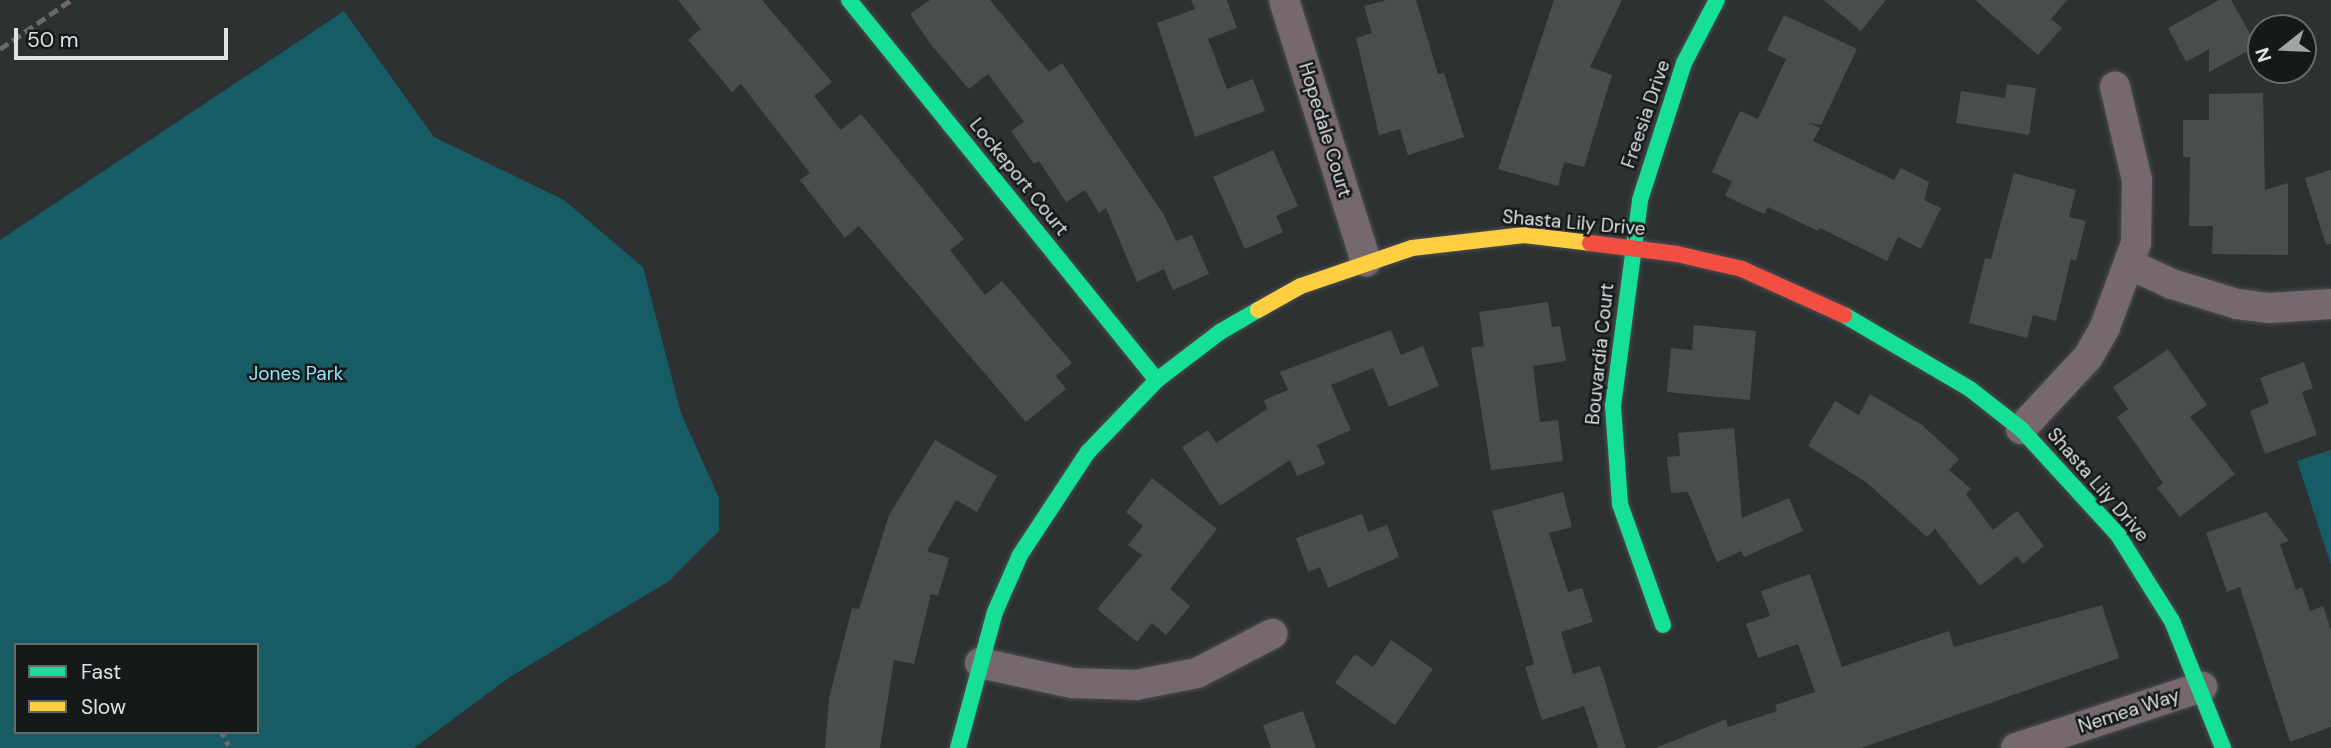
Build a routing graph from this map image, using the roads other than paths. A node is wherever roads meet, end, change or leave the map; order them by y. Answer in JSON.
{"nodes":[{"id":1,"x":849,"y":0,"type":"edge"},
{"id":2,"x":1284,"y":0,"type":"edge"},
{"id":3,"x":1717,"y":0,"type":"edge"},
{"id":4,"x":2115,"y":87,"type":"dead end"},
{"id":5,"x":1633,"y":248,"type":"junction"},
{"id":6,"x":1366,"y":261,"type":"junction"},
{"id":7,"x":2129,"y":264,"type":"junction"},
{"id":8,"x":2331,"y":304,"type":"edge"},
{"id":9,"x":1157,"y":380,"type":"junction"},
{"id":10,"x":2021,"y":429,"type":"junction"},
{"id":11,"x":1663,"y":625,"type":"dead end"},
{"id":12,"x":1272,"y":634,"type":"dead end"},
{"id":13,"x":980,"y":663,"type":"junction"},
{"id":14,"x":2202,"y":687,"type":"junction"},
{"id":15,"x":958,"y":748,"type":"edge"},
{"id":16,"x":2016,"y":748,"type":"edge"},
{"id":17,"x":2223,"y":748,"type":"edge"}],
"edges":[{"from":1,"to":9,"type":"street","name":"Lockeport Court"},
{"from":2,"to":6,"type":"street","name":"Hopedale Court"},
{"from":3,"to":5,"type":"street","name":"Freesia Drive"},
{"from":4,"to":7,"type":"street"},
{"from":5,"to":6,"type":"street","name":"Shasta Lily Drive"},
{"from":5,"to":10,"type":"street","name":"Shasta Lily Drive"},
{"from":5,"to":11,"type":"street","name":"Bouvardia Court"},
{"from":6,"to":9,"type":"street","name":"Shasta Lily Drive"},
{"from":7,"to":8,"type":"street"},
{"from":7,"to":10,"type":"street"},
{"from":9,"to":13,"type":"street","name":"Shasta Lily Drive"},
{"from":10,"to":14,"type":"street","name":"Shasta Lily Drive"},
{"from":12,"to":13,"type":"street"},
{"from":13,"to":15,"type":"street","name":"Shasta Lily Drive"},
{"from":14,"to":16,"type":"street","name":"Nemea Way"},
{"from":14,"to":17,"type":"street","name":"Shasta Lily Drive"}]}
